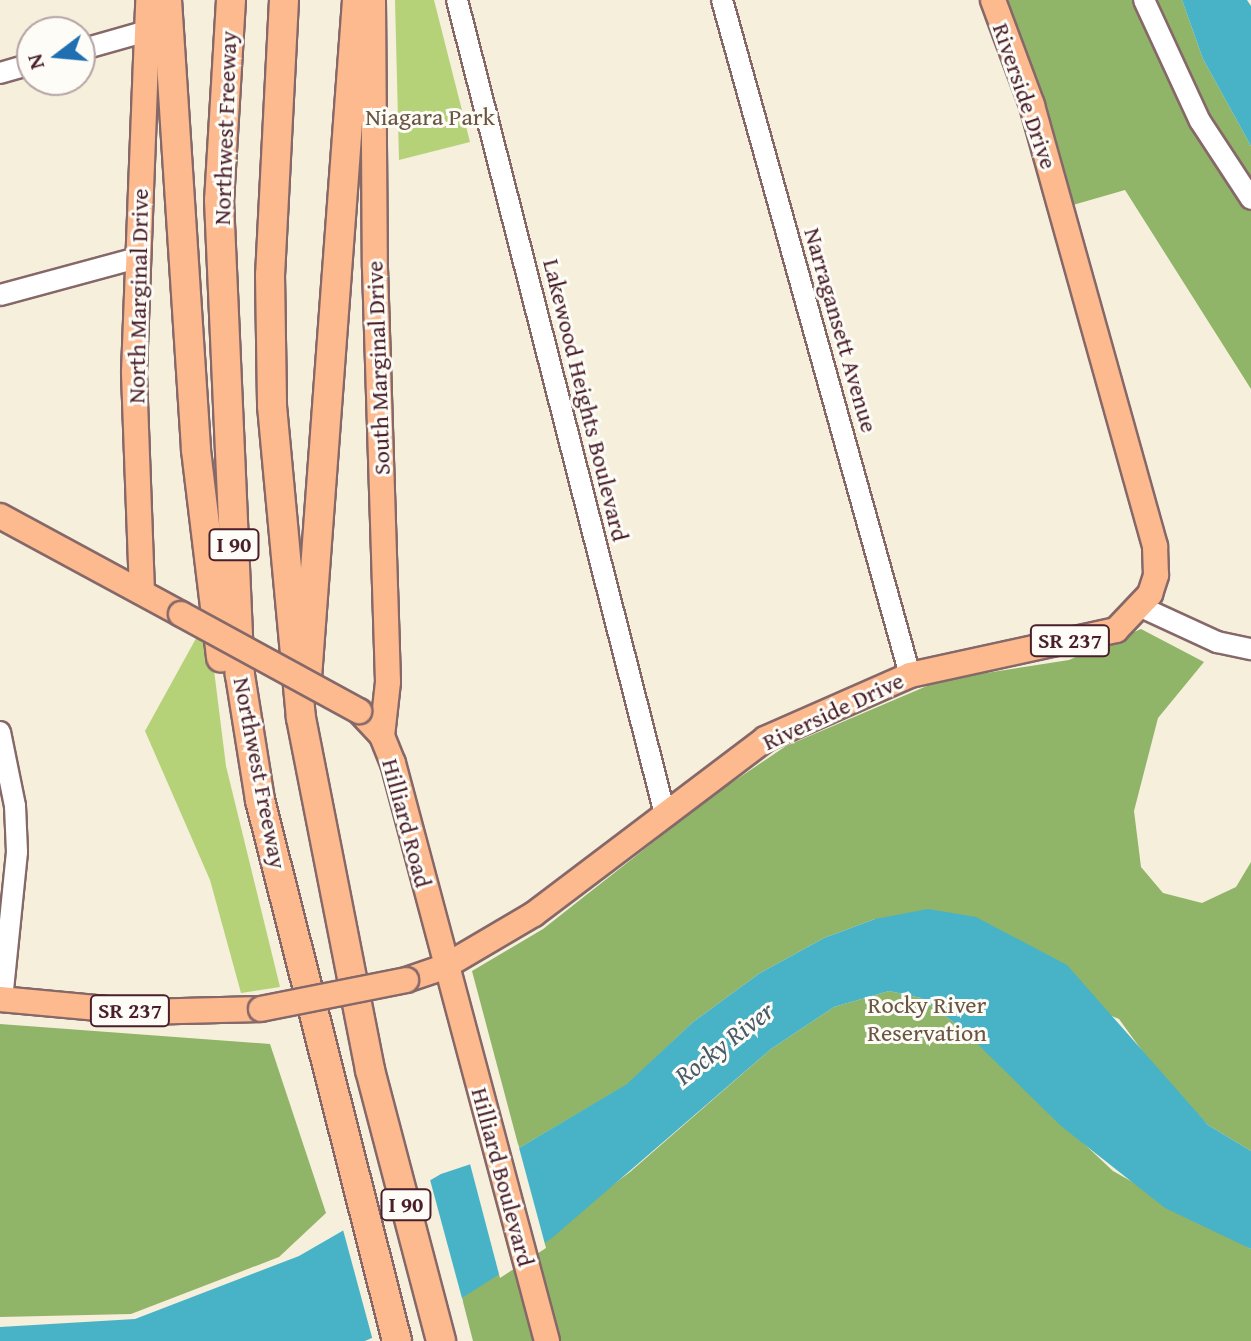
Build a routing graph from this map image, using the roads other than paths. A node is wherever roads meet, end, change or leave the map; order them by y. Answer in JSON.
{"nodes":[{"id":1,"x":148,"y":0,"type":"edge"},
{"id":2,"x":167,"y":0,"type":"edge"},
{"id":3,"x":231,"y":0,"type":"edge"},
{"id":4,"x":284,"y":0,"type":"edge"},
{"id":5,"x":357,"y":0,"type":"edge"},
{"id":6,"x":373,"y":0,"type":"edge"},
{"id":7,"x":457,"y":0,"type":"edge"},
{"id":8,"x":722,"y":0,"type":"edge"},
{"id":9,"x":993,"y":0,"type":"edge"},
{"id":10,"x":1144,"y":0,"type":"edge"},
{"id":11,"x":147,"y":31,"type":"junction"},
{"id":12,"x":96,"y":45,"type":"edge"},
{"id":13,"x":1251,"y":199,"type":"edge"},
{"id":14,"x":137,"y":258,"type":"junction"},
{"id":15,"x":0,"y":295,"type":"edge"},
{"id":16,"x":0,"y":516,"type":"edge"},
{"id":17,"x":142,"y":592,"type":"junction"},
{"id":18,"x":1141,"y":607,"type":"junction"},
{"id":19,"x":1251,"y":649,"type":"edge"},
{"id":20,"x":910,"y":675,"type":"junction"},
{"id":21,"x":301,"y":718,"type":"junction"},
{"id":22,"x":0,"y":732,"type":"edge"},
{"id":23,"x":382,"y":736,"type":"junction"},
{"id":24,"x":665,"y":814,"type":"junction"},
{"id":25,"x":444,"y":967,"type":"junction"},
{"id":26,"x":1,"y":999,"type":"edge"},
{"id":27,"x":459,"y":1013,"type":"joint"},
{"id":28,"x":320,"y":1044,"type":"junction"},
{"id":29,"x":397,"y":1341,"type":"edge"},
{"id":30,"x":441,"y":1341,"type":"edge"},
{"id":31,"x":547,"y":1341,"type":"edge"}],
"edges":[{"from":1,"to":11,"type":"main road","name":"North Marginal Drive"},
{"from":2,"to":28,"type":"highway"},
{"from":3,"to":28,"type":"highway","name":"Northwest Freeway","number":"I 90"},
{"from":4,"to":21,"type":"highway","name":"Northwest Freeway","number":"I 90"},
{"from":5,"to":21,"type":"highway"},
{"from":6,"to":23,"type":"main road","name":"South Marginal Drive"},
{"from":7,"to":24,"type":"street","name":"Lakewood Heights Boulevard"},
{"from":8,"to":20,"type":"street","name":"Narragansett Avenue"},
{"from":9,"to":18,"type":"main road","name":"Riverside Drive","number":"SR 237"},
{"from":10,"to":13,"type":"street"},
{"from":11,"to":12,"type":"street"},
{"from":11,"to":14,"type":"main road","name":"North Marginal Drive"},
{"from":14,"to":15,"type":"street"},
{"from":14,"to":17,"type":"main road","name":"North Marginal Drive"},
{"from":16,"to":17,"type":"main road","name":"Hilliard Road"},
{"from":17,"to":23,"type":"main road","name":"Hilliard Road","bridge":true},
{"from":18,"to":19,"type":"street"},
{"from":18,"to":20,"type":"main road","name":"Riverside Drive","number":"SR 237"},
{"from":20,"to":24,"type":"main road","name":"Riverside Drive","number":"SR 237"},
{"from":21,"to":30,"type":"highway","name":"Northwest Freeway","number":"I 90"},
{"from":22,"to":26,"type":"street"},
{"from":23,"to":25,"type":"main road","name":"Hilliard Road"},
{"from":24,"to":25,"type":"main road","name":"Riverside Drive","number":"SR 237"},
{"from":25,"to":26,"type":"main road","name":"Riverside Drive","number":"SR 237","bridge":true},
{"from":25,"to":27,"type":"main road","name":"Hilliard Road"},
{"from":27,"to":31,"type":"main road","name":"Hilliard Boulevard"},
{"from":28,"to":29,"type":"highway","name":"Northwest Freeway","number":"I 90"}]}
